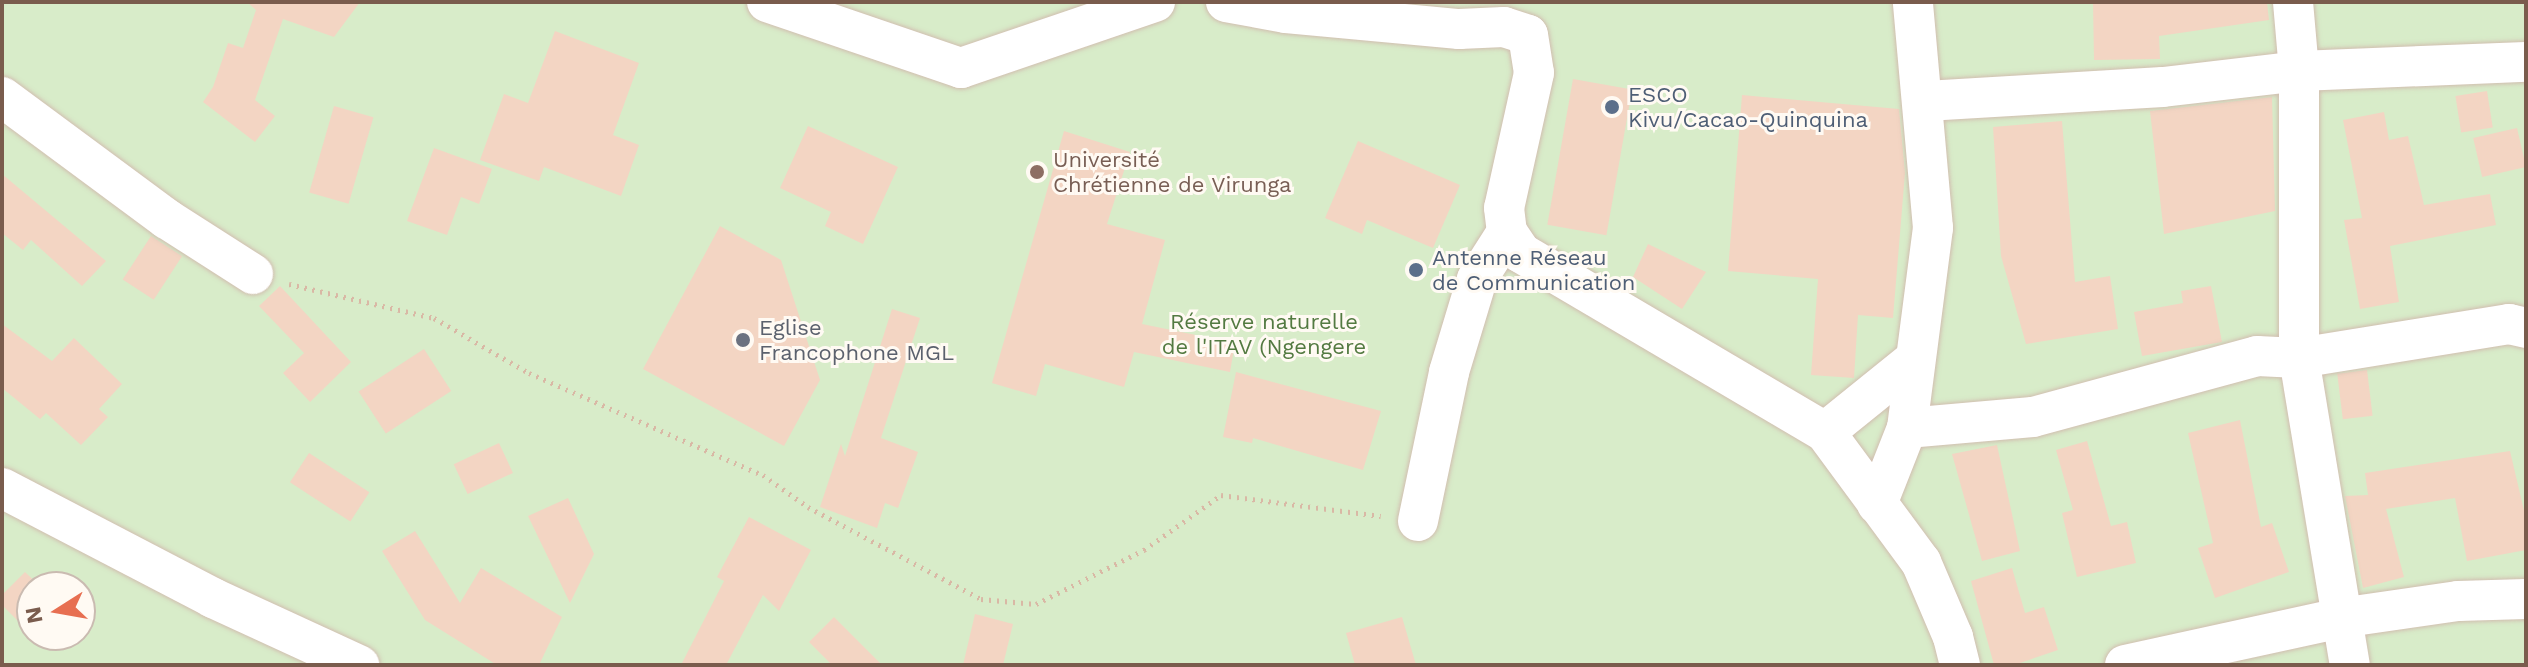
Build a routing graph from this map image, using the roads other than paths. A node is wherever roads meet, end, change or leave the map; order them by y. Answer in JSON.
{"nodes":[{"id":1,"x":767,"y":2,"type":"edge"},
{"id":2,"x":1227,"y":2,"type":"edge"},
{"id":3,"x":1913,"y":2,"type":"edge"},
{"id":4,"x":2293,"y":2,"type":"edge"},
{"id":5,"x":1137,"y":5,"type":"edge"},
{"id":6,"x":2526,"y":62,"type":"edge"},
{"id":7,"x":2299,"y":71,"type":"junction"},
{"id":8,"x":2,"y":97,"type":"edge"},
{"id":9,"x":1926,"y":101,"type":"junction"},
{"id":10,"x":1507,"y":232,"type":"junction"},
{"id":11,"x":253,"y":274,"type":"road end"},
{"id":12,"x":2526,"y":328,"type":"edge"},
{"id":13,"x":2299,"y":358,"type":"junction"},
{"id":14,"x":1913,"y":361,"type":"junction"},
{"id":15,"x":1907,"y":428,"type":"junction"},
{"id":16,"x":1825,"y":432,"type":"junction"},
{"id":17,"x":2,"y":488,"type":"edge"},
{"id":18,"x":1877,"y":504,"type":"junction"},
{"id":19,"x":1418,"y":521,"type":"road end"},
{"id":20,"x":2526,"y":599,"type":"edge"},
{"id":21,"x":2340,"y":618,"type":"junction"},
{"id":22,"x":359,"y":665,"type":"edge"},
{"id":23,"x":1960,"y":665,"type":"edge"},
{"id":24,"x":2125,"y":665,"type":"edge"},
{"id":25,"x":2350,"y":665,"type":"edge"}],
"edges":[{"from":1,"to":5,"type":"street"},
{"from":2,"to":10,"type":"street"},
{"from":3,"to":9,"type":"street"},
{"from":4,"to":7,"type":"street"},
{"from":6,"to":7,"type":"street"},
{"from":7,"to":9,"type":"street"},
{"from":7,"to":13,"type":"street"},
{"from":8,"to":11,"type":"street"},
{"from":9,"to":14,"type":"street"},
{"from":10,"to":16,"type":"street"},
{"from":10,"to":19,"type":"street"},
{"from":12,"to":13,"type":"street"},
{"from":13,"to":15,"type":"street"},
{"from":13,"to":21,"type":"street"},
{"from":14,"to":15,"type":"street"},
{"from":14,"to":16,"type":"street"},
{"from":15,"to":18,"type":"street"},
{"from":16,"to":18,"type":"street"},
{"from":17,"to":22,"type":"street"},
{"from":18,"to":23,"type":"street"},
{"from":20,"to":21,"type":"street"},
{"from":21,"to":24,"type":"street"},
{"from":21,"to":25,"type":"street"}]}
